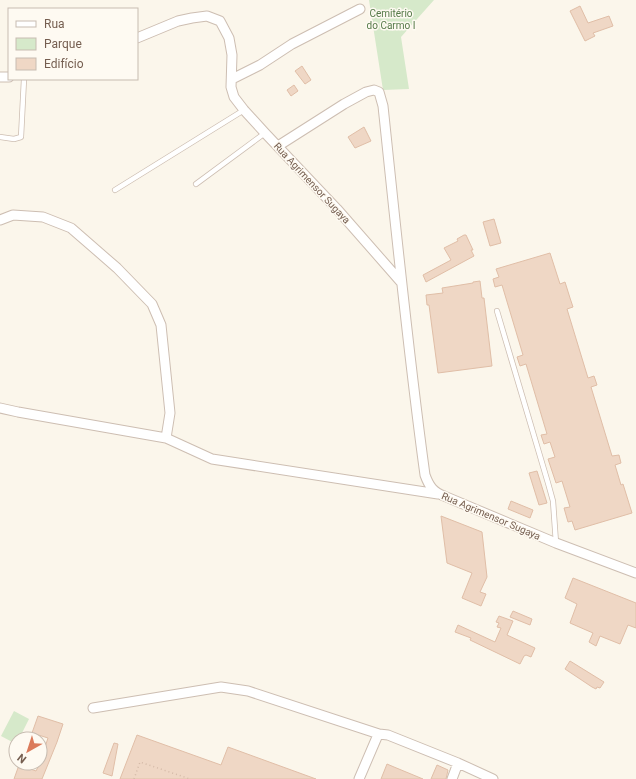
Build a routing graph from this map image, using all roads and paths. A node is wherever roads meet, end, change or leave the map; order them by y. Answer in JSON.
{"nodes":[{"id":1,"x":360,"y":9,"type":"dead end"},
{"id":2,"x":138,"y":38,"type":"edge"},
{"id":3,"x":24,"y":80,"type":"edge"},
{"id":4,"x":232,"y":80,"type":"junction"},
{"id":5,"x":244,"y":110,"type":"junction"},
{"id":6,"x":265,"y":134,"type":"junction"},
{"id":7,"x":0,"y":137,"type":"edge"},
{"id":8,"x":278,"y":146,"type":"junction"},
{"id":9,"x":196,"y":184,"type":"dead end"},
{"id":10,"x":115,"y":190,"type":"dead end"},
{"id":11,"x":0,"y":220,"type":"edge"},
{"id":12,"x":401,"y":282,"type":"junction"},
{"id":13,"x":497,"y":311,"type":"dead end"},
{"id":14,"x":0,"y":408,"type":"edge"},
{"id":15,"x":166,"y":438,"type":"junction"},
{"id":16,"x":438,"y":494,"type":"junction"},
{"id":17,"x":556,"y":543,"type":"junction"},
{"id":18,"x":636,"y":573,"type":"edge"},
{"id":19,"x":93,"y":708,"type":"dead end"},
{"id":20,"x":379,"y":734,"type":"junction"},
{"id":21,"x":458,"y":763,"type":"junction"},
{"id":22,"x":134,"y":779,"type":"edge"},
{"id":23,"x":190,"y":779,"type":"edge"},
{"id":24,"x":359,"y":779,"type":"edge"},
{"id":25,"x":452,"y":779,"type":"edge"},
{"id":26,"x":493,"y":779,"type":"edge"}],
"edges":[{"from":1,"to":4,"type":"street"},
{"from":2,"to":4,"type":"street","name":"Rua Agrimensor Sugaya"},
{"from":3,"to":7,"type":"lane"},
{"from":4,"to":5,"type":"street","name":"Rua Agrimensor Sugaya"},
{"from":5,"to":6,"type":"street","name":"Rua Agrimensor Sugaya"},
{"from":5,"to":10,"type":"lane"},
{"from":6,"to":8,"type":"street","name":"Rua Agrimensor Sugaya"},
{"from":6,"to":9,"type":"lane"},
{"from":8,"to":12,"type":"street","name":"Rua Agrimensor Sugaya"},
{"from":8,"to":12,"type":"street","name":"Rua Agrimensor Sugaya"},
{"from":11,"to":15,"type":"street"},
{"from":12,"to":16,"type":"street","name":"Rua Agrimensor Sugaya"},
{"from":13,"to":17,"type":"lane"},
{"from":14,"to":15,"type":"street"},
{"from":15,"to":16,"type":"street"},
{"from":16,"to":17,"type":"street","name":"Rua Agrimensor Sugaya"},
{"from":17,"to":18,"type":"street","name":"Rua Agrimensor Sugaya"},
{"from":19,"to":20,"type":"street"},
{"from":20,"to":21,"type":"street"},
{"from":20,"to":24,"type":"street"},
{"from":21,"to":25,"type":"street"},
{"from":21,"to":26,"type":"street"},
{"from":22,"to":23,"type":"path"}]}
